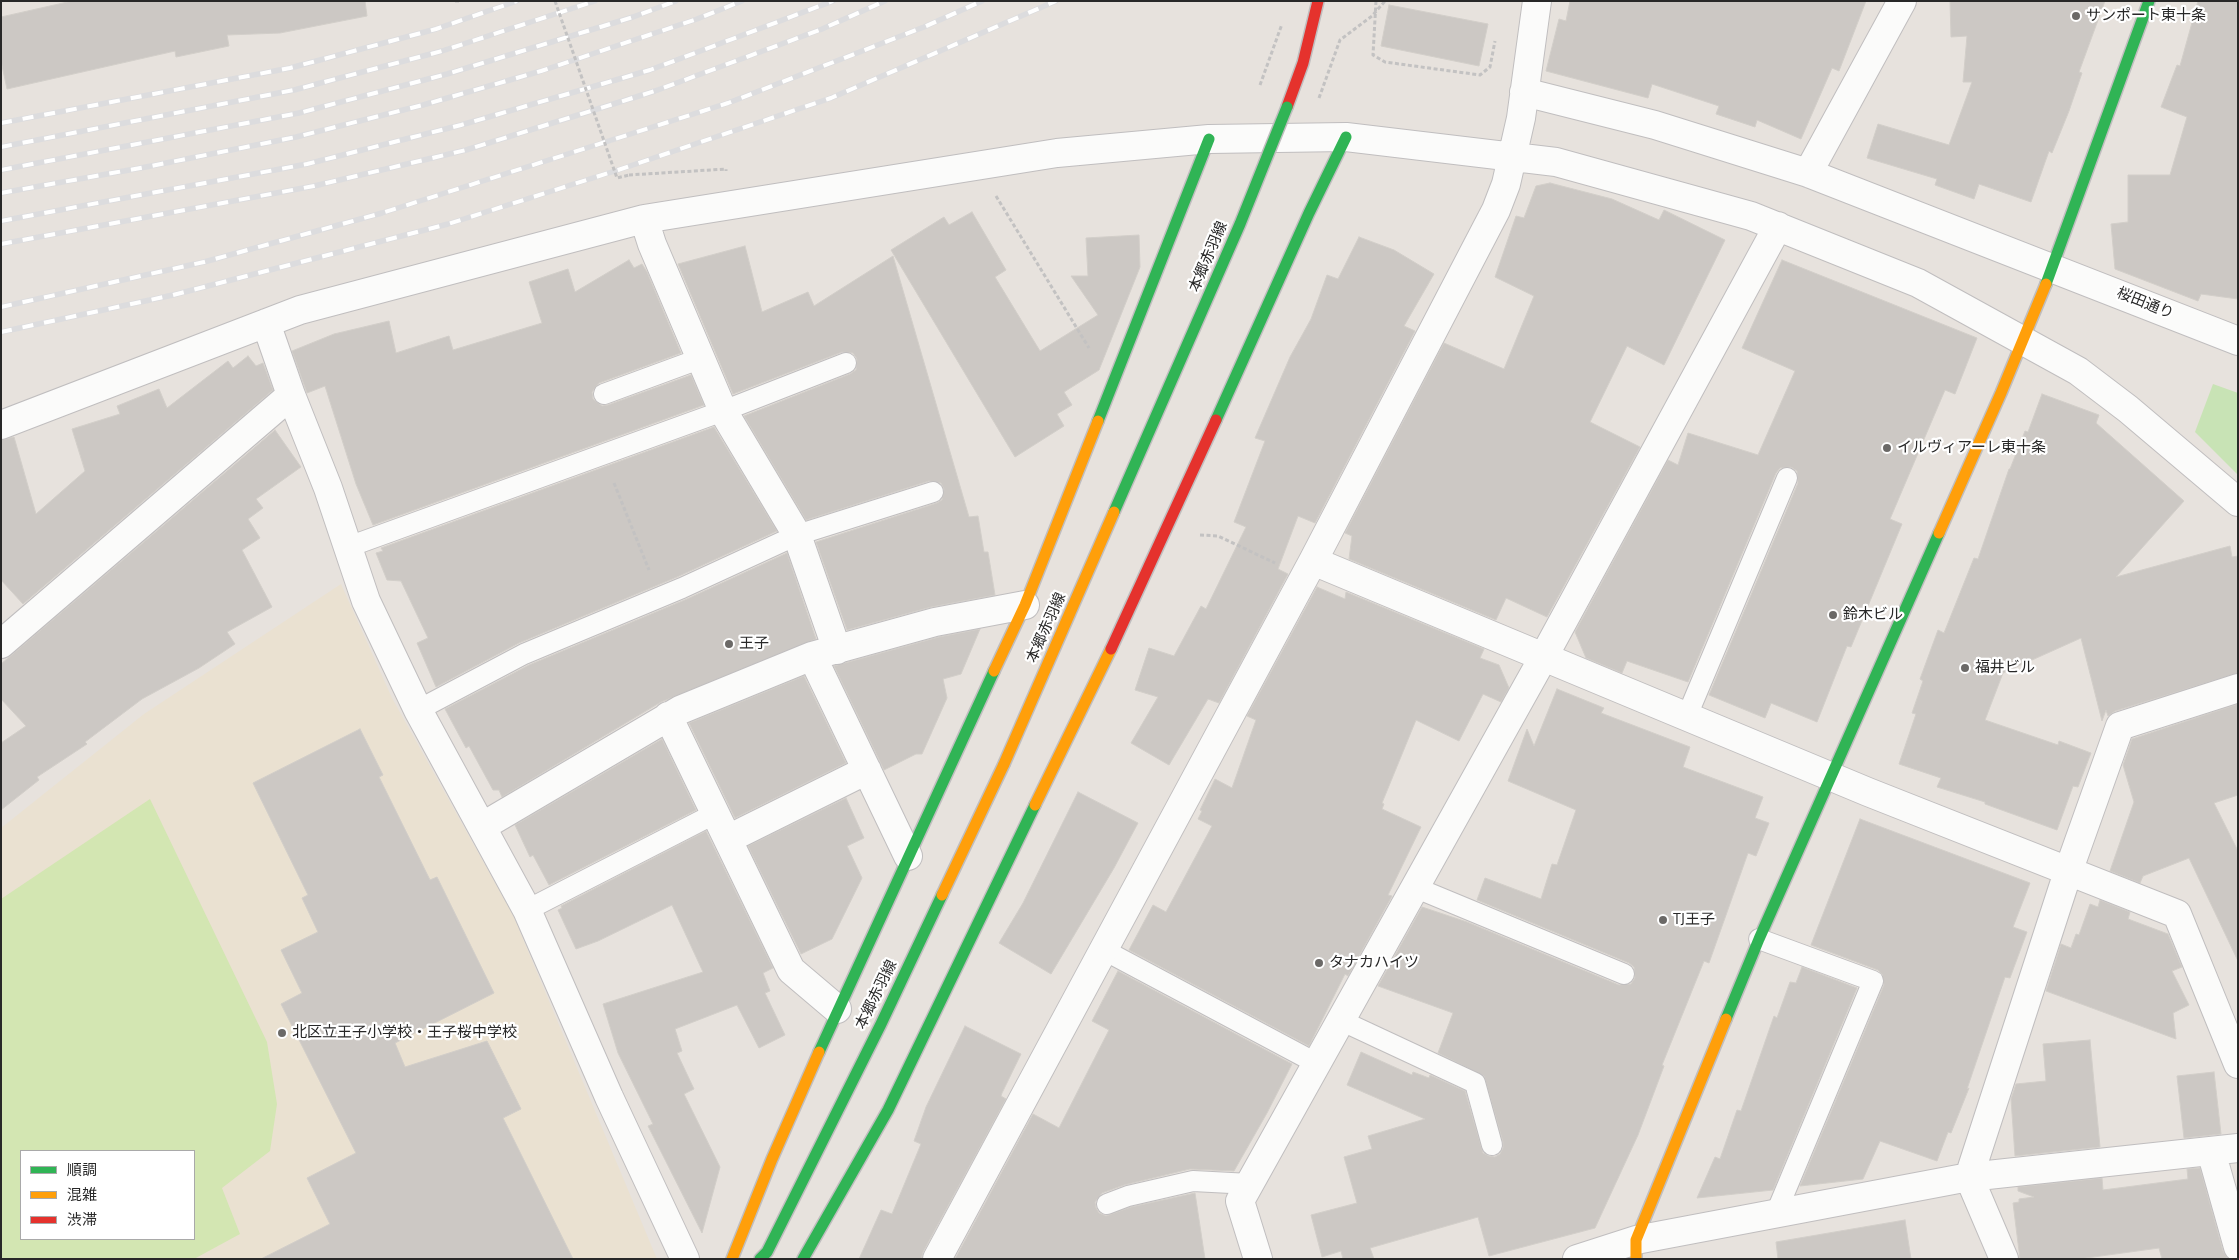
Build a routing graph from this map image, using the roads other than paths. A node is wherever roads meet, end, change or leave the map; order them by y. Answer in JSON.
{"nodes":[{"id":1,"x":1318,"y":1,"type":"edge"},
{"id":2,"x":1537,"y":1,"type":"edge"},
{"id":3,"x":1902,"y":1,"type":"edge"},
{"id":4,"x":2150,"y":1,"type":"edge"},
{"id":5,"x":1524,"y":92,"type":"junction"},
{"id":6,"x":1346,"y":137,"type":"junction"},
{"id":7,"x":1209,"y":139,"type":"junction"},
{"id":8,"x":1512,"y":158,"type":"junction"},
{"id":9,"x":1808,"y":173,"type":"junction"},
{"id":10,"x":644,"y":220,"type":"junction"},
{"id":11,"x":1778,"y":226,"type":"junction"},
{"id":12,"x":2052,"y":268,"type":"junction"},
{"id":13,"x":266,"y":323,"type":"junction"},
{"id":14,"x":2024,"y":339,"type":"junction"},
{"id":15,"x":2238,"y":341,"type":"edge"},
{"id":16,"x":700,"y":359,"type":"junction"},
{"id":17,"x":846,"y":363,"type":"dead end"},
{"id":18,"x":291,"y":394,"type":"junction"},
{"id":19,"x":604,"y":394,"type":"dead end"},
{"id":20,"x":723,"y":412,"type":"junction"},
{"id":21,"x":1,"y":425,"type":"edge"},
{"id":22,"x":1787,"y":478,"type":"dead end"},
{"id":23,"x":933,"y":492,"type":"dead end"},
{"id":24,"x":2238,"y":502,"type":"edge"},
{"id":25,"x":797,"y":535,"type":"junction"},
{"id":26,"x":348,"y":547,"type":"junction"},
{"id":27,"x":1313,"y":561,"type":"junction"},
{"id":28,"x":1025,"y":605,"type":"junction"},
{"id":29,"x":1,"y":644,"type":"edge"},
{"id":30,"x":825,"y":653,"type":"junction"},
{"id":31,"x":1543,"y":658,"type":"junction"},
{"id":32,"x":2238,"y":688,"type":"edge"},
{"id":33,"x":418,"y":710,"type":"junction"},
{"id":34,"x":668,"y":716,"type":"junction"},
{"id":35,"x":1687,"y":716,"type":"junction"},
{"id":36,"x":867,"y":770,"type":"junction"},
{"id":37,"x":1832,"y":777,"type":"junction"},
{"id":38,"x":716,"y":813,"type":"junction"},
{"id":39,"x":483,"y":826,"type":"junction"},
{"id":40,"x":728,"y":839,"type":"junction"},
{"id":41,"x":908,"y":856,"type":"junction"},
{"id":42,"x":2068,"y":872,"type":"junction"},
{"id":43,"x":1414,"y":887,"type":"junction"},
{"id":44,"x":527,"y":910,"type":"junction"},
{"id":45,"x":1759,"y":939,"type":"junction"},
{"id":46,"x":1102,"y":949,"type":"junction"},
{"id":47,"x":1624,"y":974,"type":"dead end"},
{"id":48,"x":837,"y":1009,"type":"junction"},
{"id":49,"x":1340,"y":1020,"type":"junction"},
{"id":50,"x":1316,"y":1063,"type":"junction"},
{"id":51,"x":2238,"y":1064,"type":"edge"},
{"id":52,"x":1492,"y":1145,"type":"dead end"},
{"id":53,"x":2238,"y":1148,"type":"edge"},
{"id":54,"x":2211,"y":1151,"type":"junction"},
{"id":55,"x":1969,"y":1177,"type":"junction"},
{"id":56,"x":1250,"y":1184,"type":"junction"},
{"id":57,"x":1107,"y":1204,"type":"dead end"},
{"id":58,"x":1776,"y":1214,"type":"junction"},
{"id":59,"x":2238,"y":1247,"type":"edge"},
{"id":60,"x":1636,"y":1249,"type":"edge"},
{"id":61,"x":764,"y":1256,"type":"edge"},
{"id":62,"x":685,"y":1259,"type":"edge"},
{"id":63,"x":732,"y":1259,"type":"edge"},
{"id":64,"x":803,"y":1259,"type":"edge"},
{"id":65,"x":937,"y":1259,"type":"edge"},
{"id":66,"x":1258,"y":1259,"type":"edge"},
{"id":67,"x":1577,"y":1259,"type":"edge"},
{"id":68,"x":2004,"y":1259,"type":"edge"}],
"edges":[{"from":1,"to":61,"type":"main road","name":"本郷赤羽線","bridge":true},
{"from":2,"to":5,"type":"street"},
{"from":3,"to":9,"type":"street"},
{"from":4,"to":12,"type":"main road"},
{"from":5,"to":8,"type":"street"},
{"from":5,"to":9,"type":"street","name":"桜田通り"},
{"from":6,"to":7,"type":"street"},
{"from":6,"to":8,"type":"street"},
{"from":6,"to":64,"type":"main road"},
{"from":7,"to":10,"type":"street"},
{"from":7,"to":28,"type":"main road"},
{"from":8,"to":11,"type":"street"},
{"from":8,"to":27,"type":"street"},
{"from":9,"to":12,"type":"street","name":"桜田通り"},
{"from":10,"to":13,"type":"street"},
{"from":10,"to":16,"type":"street"},
{"from":11,"to":14,"type":"street"},
{"from":11,"to":31,"type":"street"},
{"from":12,"to":14,"type":"main road"},
{"from":12,"to":15,"type":"street","name":"桜田通り"},
{"from":13,"to":18,"type":"street"},
{"from":13,"to":21,"type":"street"},
{"from":14,"to":24,"type":"street"},
{"from":14,"to":37,"type":"main road"},
{"from":16,"to":19,"type":"lane"},
{"from":16,"to":20,"type":"street"},
{"from":17,"to":20,"type":"lane"},
{"from":18,"to":26,"type":"street"},
{"from":18,"to":29,"type":"street"},
{"from":20,"to":25,"type":"street"},
{"from":20,"to":26,"type":"lane"},
{"from":22,"to":35,"type":"lane"},
{"from":23,"to":25,"type":"lane"},
{"from":25,"to":30,"type":"street"},
{"from":25,"to":33,"type":"lane"},
{"from":26,"to":33,"type":"street"},
{"from":27,"to":31,"type":"street"},
{"from":27,"to":46,"type":"street"},
{"from":28,"to":30,"type":"street"},
{"from":28,"to":41,"type":"main road"},
{"from":30,"to":34,"type":"street"},
{"from":30,"to":36,"type":"street"},
{"from":31,"to":35,"type":"street"},
{"from":31,"to":43,"type":"street"},
{"from":32,"to":42,"type":"street"},
{"from":33,"to":39,"type":"street"},
{"from":34,"to":38,"type":"street"},
{"from":34,"to":39,"type":"street"},
{"from":35,"to":37,"type":"street"},
{"from":36,"to":40,"type":"street"},
{"from":36,"to":41,"type":"street"},
{"from":37,"to":42,"type":"street"},
{"from":37,"to":45,"type":"main road"},
{"from":38,"to":40,"type":"street"},
{"from":38,"to":44,"type":"lane"},
{"from":39,"to":44,"type":"street"},
{"from":40,"to":48,"type":"street"},
{"from":41,"to":48,"type":"main road"},
{"from":42,"to":51,"type":"street"},
{"from":42,"to":55,"type":"street"},
{"from":43,"to":47,"type":"lane"},
{"from":43,"to":49,"type":"street"},
{"from":44,"to":62,"type":"street"},
{"from":45,"to":58,"type":"lane"},
{"from":45,"to":60,"type":"main road"},
{"from":46,"to":50,"type":"lane"},
{"from":46,"to":65,"type":"street"},
{"from":48,"to":63,"type":"main road"},
{"from":49,"to":50,"type":"street"},
{"from":49,"to":52,"type":"lane"},
{"from":50,"to":56,"type":"street"},
{"from":53,"to":54,"type":"street"},
{"from":54,"to":55,"type":"street"},
{"from":54,"to":59,"type":"street"},
{"from":55,"to":58,"type":"street"},
{"from":55,"to":68,"type":"street"},
{"from":56,"to":57,"type":"lane"},
{"from":56,"to":66,"type":"street"},
{"from":58,"to":60,"type":"street"},
{"from":60,"to":67,"type":"street"}]}
